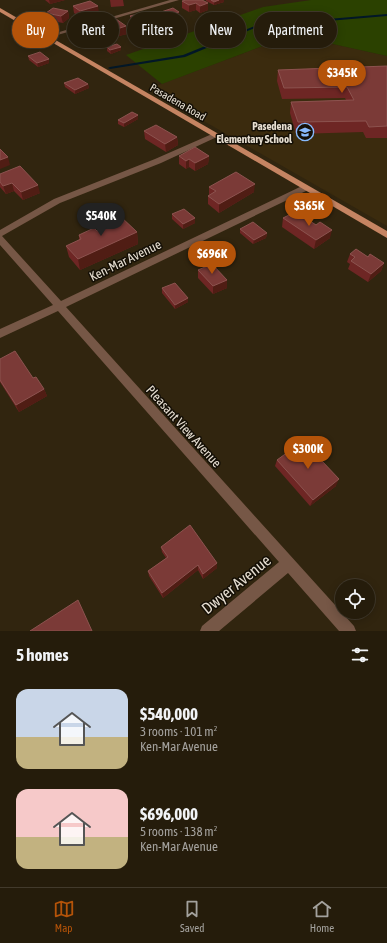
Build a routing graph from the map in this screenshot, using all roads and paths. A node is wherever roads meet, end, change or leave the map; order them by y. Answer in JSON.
{"nodes":[{"id":1,"x":150,"y":0,"type":"edge"},
{"id":2,"x":176,"y":0,"type":"edge"},
{"id":3,"x":159,"y":5,"type":"junction"},
{"id":4,"x":0,"y":10,"type":"edge"},
{"id":5,"x":12,"y":17,"type":"edge"},
{"id":6,"x":59,"y":33,"type":"edge"},
{"id":7,"x":59,"y":45,"type":"edge"},
{"id":8,"x":215,"y":136,"type":"junction"},
{"id":9,"x":305,"y":188,"type":"junction"},
{"id":10,"x":0,"y":234,"type":"edge"},
{"id":11,"x":387,"y":235,"type":"edge"},
{"id":12,"x":0,"y":239,"type":"edge"},
{"id":13,"x":59,"y":306,"type":"junction"},
{"id":14,"x":0,"y":334,"type":"edge"},
{"id":15,"x":288,"y":564,"type":"junction"},
{"id":16,"x":206,"y":631,"type":"edge"},
{"id":17,"x":349,"y":631,"type":"edge"}],
"edges":[{"from":1,"to":3,"type":"street"},
{"from":2,"to":3,"type":"street"},
{"from":3,"to":6,"type":"street"},
{"from":4,"to":5,"type":"main road","name":"Pasadena Road"},
{"from":7,"to":8,"type":"main road","name":"Pasadena Road"},
{"from":8,"to":9,"type":"main road","name":"Pasadena Road"},
{"from":8,"to":10,"type":"street"},
{"from":9,"to":11,"type":"main road","name":"Pasadena Road"},
{"from":9,"to":13,"type":"street","name":"Ken-Mar Avenue"},
{"from":12,"to":13,"type":"street","name":"Pleasant View Avenue"},
{"from":13,"to":14,"type":"street","name":"Ken-Mar Avenue"},
{"from":13,"to":15,"type":"street","name":"Pleasant View Avenue"},
{"from":15,"to":16,"type":"street","name":"Dwyer Avenue"},
{"from":15,"to":17,"type":"street","name":"Pleasant View Avenue"}]}
